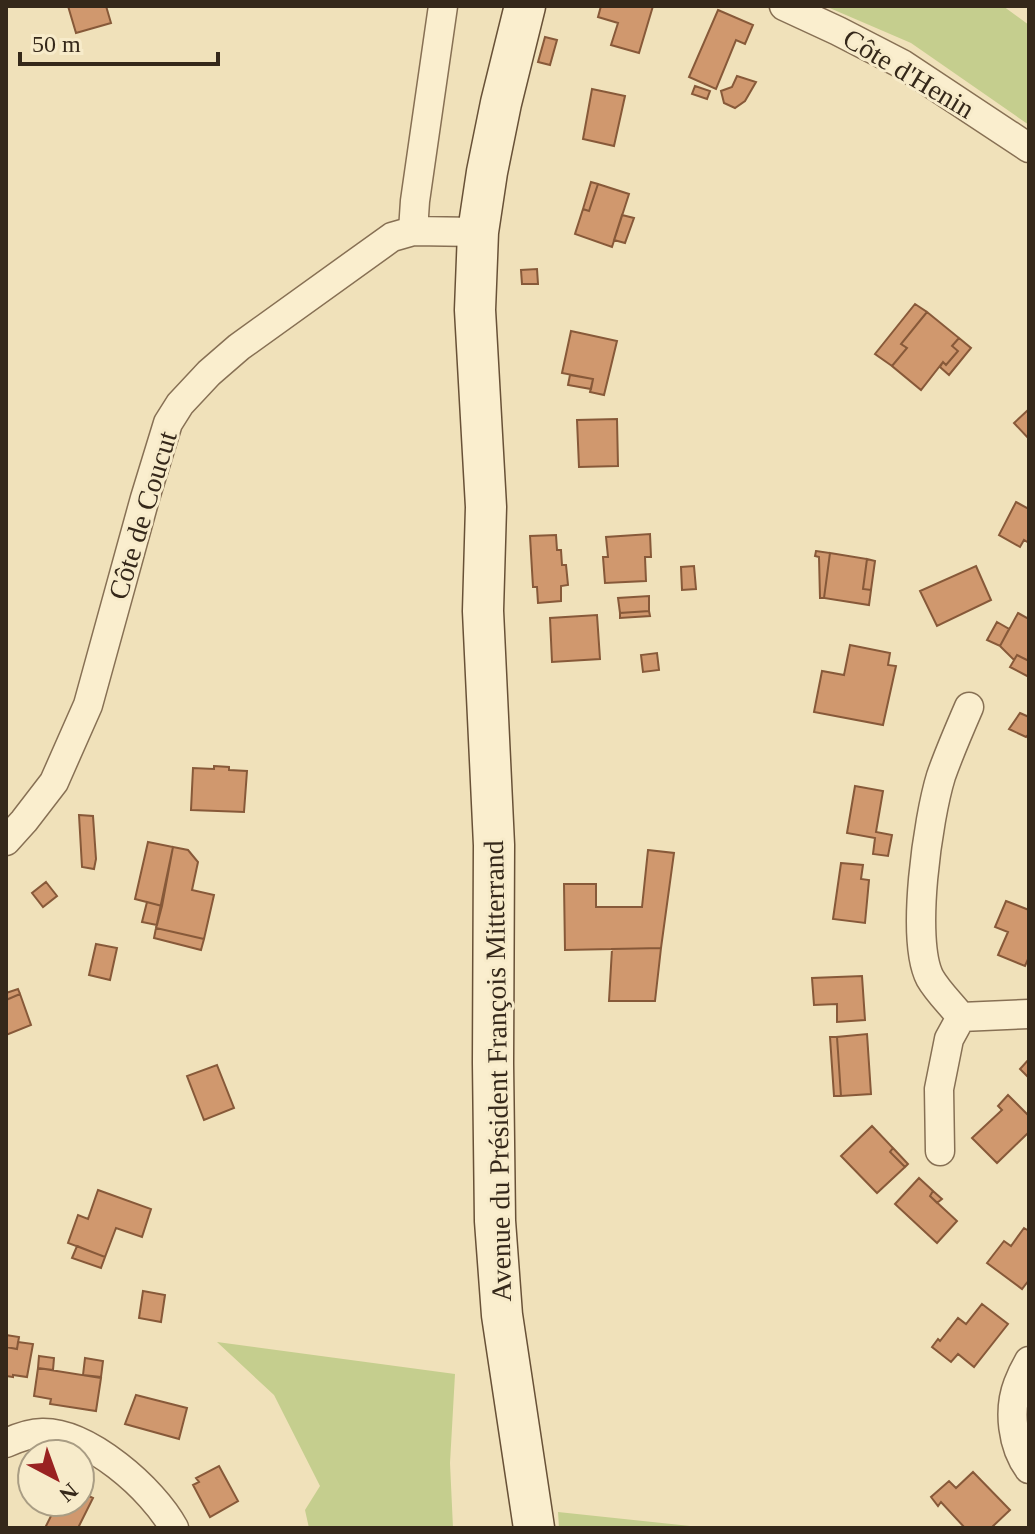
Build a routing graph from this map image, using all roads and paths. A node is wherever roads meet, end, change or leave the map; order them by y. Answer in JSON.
{"nodes":[{"id":1,"x":443,"y":6,"type":"edge"},
{"id":2,"x":500,"y":6,"type":"edge"},
{"id":3,"x":525,"y":6,"type":"edge"},
{"id":4,"x":784,"y":6,"type":"edge"},
{"id":5,"x":1029,"y":148,"type":"edge"},
{"id":6,"x":413,"y":231,"type":"junction"},
{"id":7,"x":468,"y":231,"type":"junction"},
{"id":8,"x":969,"y":707,"type":"dead end"},
{"id":9,"x":6,"y":841,"type":"edge"},
{"id":10,"x":1029,"y":1014,"type":"edge"},
{"id":11,"x":961,"y":1017,"type":"junction"},
{"id":12,"x":940,"y":1151,"type":"dead end"},
{"id":13,"x":1029,"y":1361,"type":"edge"},
{"id":14,"x":6,"y":1443,"type":"edge"},
{"id":15,"x":1029,"y":1469,"type":"edge"},
{"id":16,"x":174,"y":1528,"type":"edge"},
{"id":17,"x":534,"y":1528,"type":"edge"}],
"edges":[{"from":1,"to":6,"type":"street"},
{"from":2,"to":7,"type":"street","name":"Avenue du Président François Mitterrand"},
{"from":3,"to":7,"type":"street","name":"Avenue du Président François Mitterrand"},
{"from":4,"to":5,"type":"street","name":"Côte d'Henin"},
{"from":6,"to":7,"type":"street","name":"Côte de Coucut"},
{"from":6,"to":9,"type":"street","name":"Côte de Coucut"},
{"from":7,"to":17,"type":"street","name":"Avenue du Président François Mitterrand"},
{"from":8,"to":11,"type":"street"},
{"from":10,"to":11,"type":"street"},
{"from":11,"to":12,"type":"street"},
{"from":13,"to":15,"type":"street"},
{"from":14,"to":16,"type":"street"}]}
